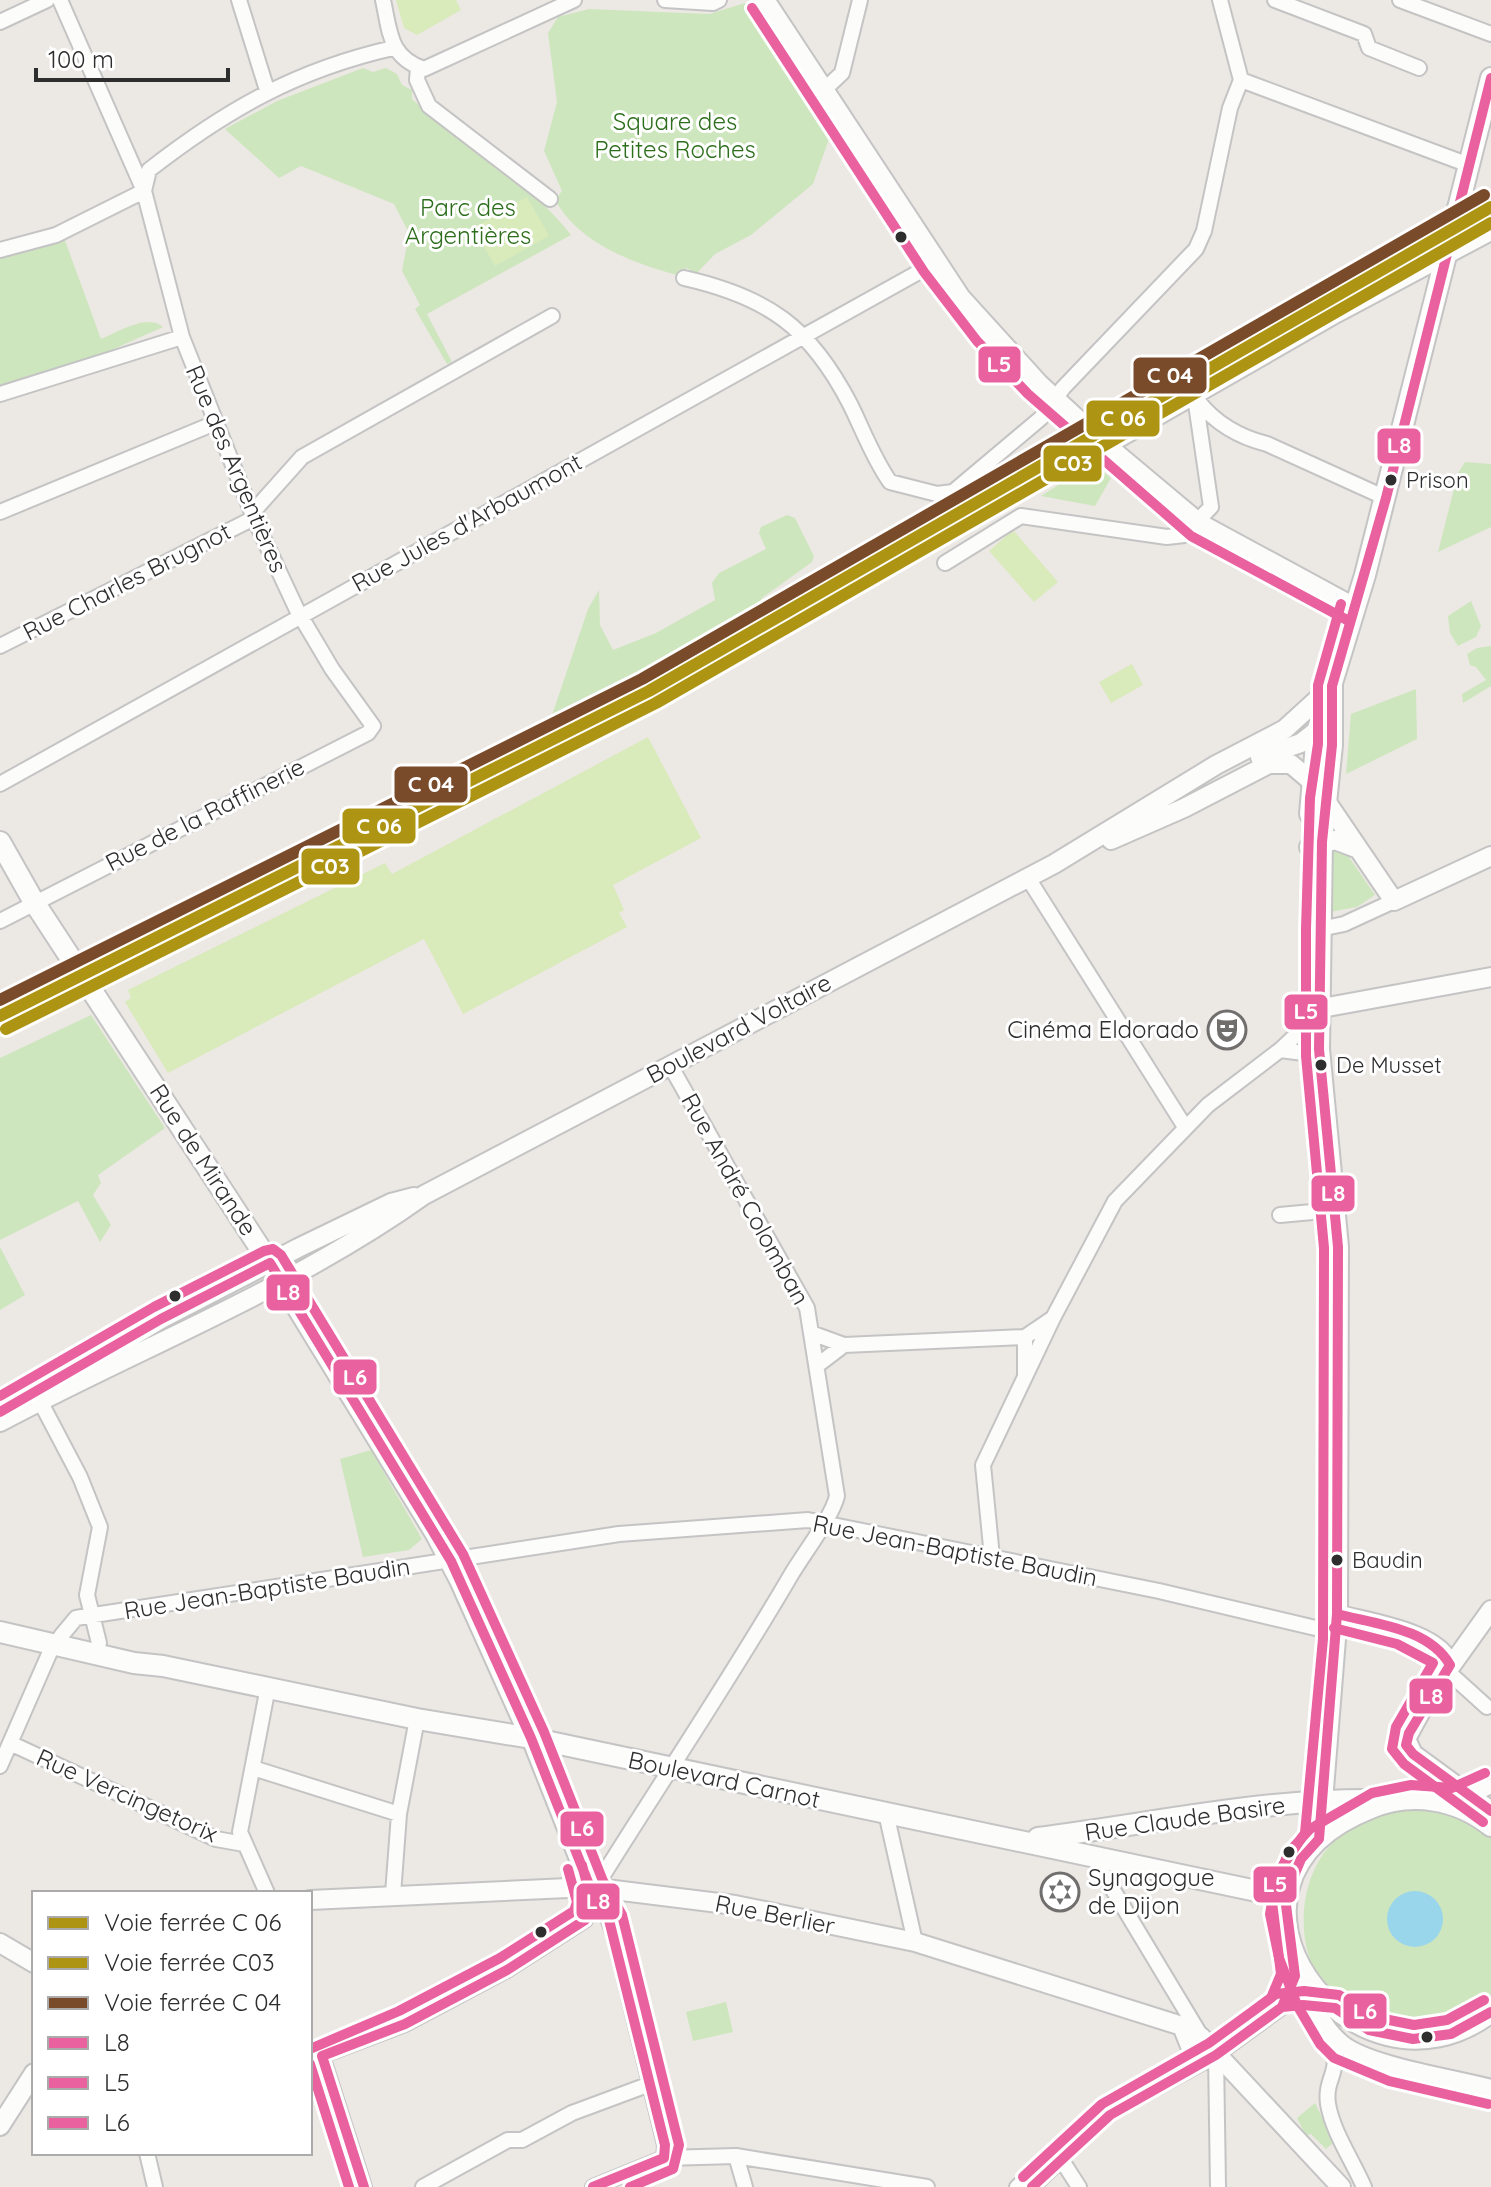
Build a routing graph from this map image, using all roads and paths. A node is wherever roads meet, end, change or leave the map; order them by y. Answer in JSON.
{"nodes":[{"id":1,"x":47,"y":0,"type":"edge"},
{"id":2,"x":60,"y":0,"type":"edge"},
{"id":3,"x":239,"y":0,"type":"edge"},
{"id":4,"x":383,"y":0,"type":"edge"},
{"id":5,"x":570,"y":0,"type":"edge"},
{"id":6,"x":665,"y":0,"type":"edge"},
{"id":7,"x":719,"y":0,"type":"edge"},
{"id":8,"x":764,"y":0,"type":"edge"},
{"id":9,"x":860,"y":0,"type":"edge"},
{"id":10,"x":1220,"y":0,"type":"edge"},
{"id":11,"x":1275,"y":0,"type":"edge"},
{"id":12,"x":1400,"y":0,"type":"edge"},
{"id":13,"x":0,"y":22,"type":"edge"},
{"id":14,"x":1491,"y":34,"type":"edge"},
{"id":15,"x":393,"y":48,"type":"junction"},
{"id":16,"x":418,"y":67,"type":"junction"},
{"id":17,"x":1419,"y":68,"type":"dead end"},
{"id":18,"x":1491,"y":78,"type":"edge"},
{"id":19,"x":1241,"y":80,"type":"junction"},
{"id":20,"x":267,"y":90,"type":"junction"},
{"id":21,"x":824,"y":90,"type":"junction"},
{"id":22,"x":1469,"y":165,"type":"junction"},
{"id":23,"x":144,"y":191,"type":"junction"},
{"id":24,"x":550,"y":199,"type":"dead end"},
{"id":25,"x":1491,"y":233,"type":"edge"},
{"id":26,"x":0,"y":250,"type":"edge"},
{"id":27,"x":1449,"y":254,"type":"junction"},
{"id":28,"x":935,"y":263,"type":"junction"},
{"id":29,"x":684,"y":278,"type":"dead end"},
{"id":30,"x":552,"y":316,"type":"dead end"},
{"id":31,"x":802,"y":335,"type":"junction"},
{"id":32,"x":182,"y":337,"type":"junction"},
{"id":33,"x":0,"y":394,"type":"edge"},
{"id":34,"x":1195,"y":397,"type":"junction"},
{"id":35,"x":1056,"y":400,"type":"junction"},
{"id":36,"x":215,"y":423,"type":"junction"},
{"id":37,"x":1087,"y":429,"type":"dead end"},
{"id":38,"x":1107,"y":447,"type":"joint"},
{"id":39,"x":1386,"y":498,"type":"junction"},
{"id":40,"x":0,"y":512,"type":"edge"},
{"id":41,"x":253,"y":516,"type":"junction"},
{"id":42,"x":1199,"y":524,"type":"junction"},
{"id":43,"x":945,"y":563,"type":"dead end"},
{"id":44,"x":1354,"y":608,"type":"junction"},
{"id":45,"x":301,"y":616,"type":"junction"},
{"id":46,"x":0,"y":646,"type":"edge"},
{"id":47,"x":1332,"y":686,"type":"junction"},
{"id":48,"x":1333,"y":715,"type":"junction"},
{"id":49,"x":373,"y":726,"type":"joint"},
{"id":50,"x":1285,"y":729,"type":"junction"},
{"id":51,"x":1313,"y":740,"type":"junction"},
{"id":52,"x":1319,"y":777,"type":"junction"},
{"id":53,"x":0,"y":784,"type":"edge"},
{"id":54,"x":1324,"y":798,"type":"junction"},
{"id":55,"x":1161,"y":815,"type":"junction"},
{"id":56,"x":0,"y":842,"type":"edge"},
{"id":57,"x":1316,"y":845,"type":"junction"},
{"id":58,"x":1356,"y":848,"type":"junction"},
{"id":59,"x":1491,"y":856,"type":"edge"},
{"id":60,"x":1054,"y":864,"type":"junction"},
{"id":61,"x":1028,"y":878,"type":"junction"},
{"id":62,"x":1394,"y":901,"type":"junction"},
{"id":63,"x":34,"y":902,"type":"junction"},
{"id":64,"x":0,"y":921,"type":"edge"},
{"id":65,"x":1320,"y":929,"type":"junction"},
{"id":66,"x":1491,"y":977,"type":"edge"},
{"id":67,"x":1317,"y":1014,"type":"junction"},
{"id":68,"x":1280,"y":1050,"type":"junction"},
{"id":69,"x":1319,"y":1052,"type":"junction"},
{"id":70,"x":670,"y":1065,"type":"junction"},
{"id":71,"x":1185,"y":1127,"type":"junction"},
{"id":72,"x":1334,"y":1210,"type":"junction"},
{"id":73,"x":1280,"y":1215,"type":"dead end"},
{"id":74,"x":276,"y":1272,"type":"junction"},
{"id":75,"x":1053,"y":1318,"type":"junction"},
{"id":76,"x":814,"y":1334,"type":"junction"},
{"id":77,"x":1025,"y":1337,"type":"junction"},
{"id":78,"x":844,"y":1345,"type":"junction"},
{"id":79,"x":819,"y":1364,"type":"junction"},
{"id":80,"x":1024,"y":1384,"type":"junction"},
{"id":81,"x":40,"y":1401,"type":"junction"},
{"id":82,"x":0,"y":1412,"type":"edge"},
{"id":83,"x":0,"y":1422,"type":"edge"},
{"id":84,"x":823,"y":1521,"type":"junction"},
{"id":85,"x":992,"y":1557,"type":"junction"},
{"id":86,"x":451,"y":1561,"type":"junction"},
{"id":87,"x":1491,"y":1610,"type":"edge"},
{"id":88,"x":94,"y":1615,"type":"junction"},
{"id":89,"x":1337,"y":1620,"type":"junction"},
{"id":90,"x":0,"y":1632,"type":"edge"},
{"id":91,"x":57,"y":1640,"type":"junction"},
{"id":92,"x":99,"y":1643,"type":"junction"},
{"id":93,"x":163,"y":1666,"type":"junction"},
{"id":94,"x":1448,"y":1667,"type":"junction"},
{"id":95,"x":268,"y":1687,"type":"junction"},
{"id":96,"x":1487,"y":1707,"type":"dead end"},
{"id":97,"x":417,"y":1719,"type":"junction"},
{"id":98,"x":531,"y":1738,"type":"junction"},
{"id":99,"x":10,"y":1743,"type":"junction"},
{"id":100,"x":0,"y":1766,"type":"edge"},
{"id":101,"x":253,"y":1768,"type":"junction"},
{"id":102,"x":669,"y":1769,"type":"junction"},
{"id":103,"x":1491,"y":1786,"type":"edge"},
{"id":104,"x":1471,"y":1796,"type":"junction"},
{"id":105,"x":1324,"y":1800,"type":"junction"},
{"id":106,"x":1395,"y":1800,"type":"junction"},
{"id":107,"x":1444,"y":1802,"type":"junction"},
{"id":108,"x":1491,"y":1811,"type":"edge"},
{"id":109,"x":886,"y":1813,"type":"junction"},
{"id":110,"x":399,"y":1814,"type":"junction"},
{"id":111,"x":1491,"y":1826,"type":"edge"},
{"id":112,"x":1124,"y":1827,"type":"junction"},
{"id":113,"x":1319,"y":1839,"type":"junction"},
{"id":114,"x":1022,"y":1840,"type":"junction"},
{"id":115,"x":244,"y":1844,"type":"junction"},
{"id":116,"x":1092,"y":1855,"type":"junction"},
{"id":117,"x":1119,"y":1860,"type":"junction"},
{"id":118,"x":590,"y":1887,"type":"junction"},
{"id":119,"x":266,"y":1891,"type":"edge"},
{"id":120,"x":393,"y":1894,"type":"junction"},
{"id":121,"x":1285,"y":1897,"type":"junction"},
{"id":122,"x":312,"y":1900,"type":"edge"},
{"id":123,"x":915,"y":1942,"type":"junction"},
{"id":124,"x":0,"y":1943,"type":"edge"},
{"id":125,"x":32,"y":1962,"type":"edge"},
{"id":126,"x":1298,"y":1964,"type":"junction"},
{"id":127,"x":1313,"y":2006,"type":"junction"},
{"id":128,"x":1282,"y":2007,"type":"junction"},
{"id":129,"x":1335,"y":2008,"type":"junction"},
{"id":130,"x":1491,"y":2012,"type":"edge"},
{"id":131,"x":1182,"y":2026,"type":"junction"},
{"id":132,"x":1325,"y":2029,"type":"junction"},
{"id":133,"x":1201,"y":2037,"type":"junction"},
{"id":134,"x":1216,"y":2055,"type":"junction"},
{"id":135,"x":316,"y":2058,"type":"edge"},
{"id":136,"x":1183,"y":2071,"type":"junction"},
{"id":137,"x":32,"y":2076,"type":"edge"},
{"id":138,"x":650,"y":2084,"type":"junction"},
{"id":139,"x":1491,"y":2090,"type":"edge"},
{"id":140,"x":0,"y":2126,"type":"edge"},
{"id":141,"x":147,"y":2155,"type":"edge"},
{"id":142,"x":736,"y":2156,"type":"junction"},
{"id":143,"x":664,"y":2158,"type":"junction"},
{"id":144,"x":1053,"y":2160,"type":"junction"},
{"id":145,"x":613,"y":2183,"type":"edge"},
{"id":146,"x":155,"y":2187,"type":"edge"},
{"id":147,"x":364,"y":2187,"type":"edge"},
{"id":148,"x":423,"y":2187,"type":"edge"},
{"id":149,"x":593,"y":2187,"type":"edge"},
{"id":150,"x":745,"y":2187,"type":"edge"},
{"id":151,"x":927,"y":2187,"type":"edge"},
{"id":152,"x":1009,"y":2187,"type":"edge"},
{"id":153,"x":1017,"y":2187,"type":"edge"},
{"id":154,"x":1026,"y":2187,"type":"edge"},
{"id":155,"x":1032,"y":2187,"type":"edge"},
{"id":156,"x":1079,"y":2187,"type":"edge"},
{"id":157,"x":1218,"y":2187,"type":"edge"},
{"id":158,"x":1341,"y":2187,"type":"edge"},
{"id":159,"x":1364,"y":2187,"type":"edge"}],
"edges":[{"from":1,"to":13,"type":"street"},
{"from":2,"to":23,"type":"street","name":"Rue des Argentières"},
{"from":3,"to":20,"type":"street"},
{"from":4,"to":15,"type":"street"},
{"from":5,"to":16,"type":"street"},
{"from":6,"to":7,"type":"street"},
{"from":8,"to":21,"type":"main road"},
{"from":9,"to":21,"type":"street"},
{"from":10,"to":19,"type":"street"},
{"from":11,"to":17,"type":"street"},
{"from":12,"to":14,"type":"street"},
{"from":15,"to":16,"type":"street"},
{"from":15,"to":20,"type":"street"},
{"from":16,"to":24,"type":"street"},
{"from":18,"to":22,"type":"main road"},
{"from":19,"to":22,"type":"street"},
{"from":19,"to":35,"type":"street"},
{"from":20,"to":23,"type":"street"},
{"from":21,"to":28,"type":"main road"},
{"from":22,"to":27,"type":"main road"},
{"from":23,"to":26,"type":"street"},
{"from":23,"to":32,"type":"street","name":"Rue des Argentières"},
{"from":25,"to":27,"type":"street"},
{"from":27,"to":34,"type":"street"},
{"from":27,"to":39,"type":"main road"},
{"from":28,"to":31,"type":"street","name":"Rue Jules d'Arbaumont"},
{"from":28,"to":35,"type":"main road"},
{"from":29,"to":31,"type":"street"},
{"from":30,"to":41,"type":"street"},
{"from":31,"to":35,"type":"street"},
{"from":31,"to":45,"type":"street","name":"Rue Jules d'Arbaumont"},
{"from":32,"to":33,"type":"street"},
{"from":32,"to":36,"type":"street","name":"Rue des Argentières"},
{"from":34,"to":38,"type":"street"},
{"from":34,"to":39,"type":"street"},
{"from":34,"to":42,"type":"street"},
{"from":35,"to":37,"type":"main road"},
{"from":36,"to":40,"type":"street"},
{"from":36,"to":41,"type":"street","name":"Rue des Argentières"},
{"from":38,"to":42,"type":"main road"},
{"from":39,"to":44,"type":"main road"},
{"from":41,"to":45,"type":"street","name":"Rue des Argentières"},
{"from":41,"to":46,"type":"street","name":"Rue Charles Brugnot"},
{"from":42,"to":43,"type":"street"},
{"from":42,"to":44,"type":"main road"},
{"from":44,"to":47,"type":"main road"},
{"from":45,"to":49,"type":"street","name":"Rue des Argentières"},
{"from":45,"to":53,"type":"street","name":"Rue Jules d'Arbaumont"},
{"from":47,"to":48,"type":"main road"},
{"from":47,"to":50,"type":"street","name":"Boulevard Voltaire"},
{"from":47,"to":51,"type":"main road"},
{"from":48,"to":51,"type":"street","name":"Boulevard Voltaire"},
{"from":48,"to":52,"type":"main road"},
{"from":49,"to":63,"type":"street","name":"Rue de la Raffinerie"},
{"from":50,"to":51,"type":"street"},
{"from":50,"to":60,"type":"street","name":"Boulevard Voltaire"},
{"from":51,"to":52,"type":"main road"},
{"from":51,"to":55,"type":"street","name":"Boulevard Voltaire"},
{"from":52,"to":54,"type":"main road"},
{"from":52,"to":55,"type":"street","name":"Boulevard Voltaire"},
{"from":52,"to":57,"type":"main road"},
{"from":54,"to":57,"type":"main road"},
{"from":54,"to":58,"type":"street"},
{"from":55,"to":60,"type":"street","name":"Boulevard Voltaire"},
{"from":56,"to":63,"type":"main road","name":"Rue de Mirande"},
{"from":57,"to":58,"type":"street"},
{"from":57,"to":65,"type":"main road"},
{"from":57,"to":67,"type":"main road"},
{"from":58,"to":62,"type":"street"},
{"from":59,"to":62,"type":"street"},
{"from":60,"to":61,"type":"street","name":"Boulevard Voltaire"},
{"from":61,"to":70,"type":"street","name":"Boulevard Voltaire"},
{"from":61,"to":71,"type":"street"},
{"from":62,"to":65,"type":"street"},
{"from":63,"to":64,"type":"street","name":"Rue de la Raffinerie"},
{"from":63,"to":74,"type":"main road","name":"Rue de Mirande"},
{"from":65,"to":67,"type":"main road"},
{"from":66,"to":67,"type":"street"},
{"from":67,"to":68,"type":"street"},
{"from":67,"to":69,"type":"main road"},
{"from":68,"to":69,"type":"street"},
{"from":68,"to":71,"type":"street"},
{"from":69,"to":72,"type":"main road"},
{"from":70,"to":74,"type":"street","name":"Boulevard Voltaire"},
{"from":70,"to":76,"type":"street","name":"Rue André Colomban"},
{"from":71,"to":75,"type":"street"},
{"from":72,"to":73,"type":"street"},
{"from":72,"to":89,"type":"main road"},
{"from":74,"to":81,"type":"street","name":"Boulevard Voltaire"},
{"from":74,"to":82,"type":"street","name":"Boulevard Voltaire"},
{"from":74,"to":86,"type":"main road","name":"Rue de Mirande"},
{"from":75,"to":77,"type":"street"},
{"from":75,"to":80,"type":"street"},
{"from":76,"to":78,"type":"street"},
{"from":76,"to":79,"type":"street","name":"Rue André Colomban"},
{"from":77,"to":78,"type":"street"},
{"from":77,"to":80,"type":"street"},
{"from":78,"to":79,"type":"street"},
{"from":79,"to":84,"type":"street","name":"Rue André Colomban"},
{"from":80,"to":85,"type":"street"},
{"from":81,"to":83,"type":"street","name":"Boulevard Voltaire"},
{"from":81,"to":88,"type":"street"},
{"from":84,"to":85,"type":"street","name":"Rue Jean-Baptiste Baudin"},
{"from":84,"to":86,"type":"street","name":"Rue Jean-Baptiste Baudin"},
{"from":84,"to":102,"type":"street","name":"Rue André Colomban"},
{"from":85,"to":89,"type":"street","name":"Rue Jean-Baptiste Baudin"},
{"from":86,"to":88,"type":"street","name":"Rue Jean-Baptiste Baudin"},
{"from":86,"to":98,"type":"main road","name":"Rue de Mirande"},
{"from":87,"to":94,"type":"street"},
{"from":88,"to":91,"type":"street"},
{"from":88,"to":92,"type":"street"},
{"from":89,"to":94,"type":"street"},
{"from":89,"to":105,"type":"main road"},
{"from":90,"to":91,"type":"main road","name":"Boulevard Carnot"},
{"from":91,"to":92,"type":"main road","name":"Boulevard Carnot"},
{"from":91,"to":93,"type":"main road","name":"Boulevard Carnot"},
{"from":91,"to":99,"type":"street"},
{"from":92,"to":93,"type":"main road","name":"Boulevard Carnot"},
{"from":93,"to":95,"type":"main road","name":"Boulevard Carnot"},
{"from":94,"to":96,"type":"street"},
{"from":94,"to":104,"type":"street"},
{"from":95,"to":97,"type":"main road","name":"Boulevard Carnot"},
{"from":95,"to":101,"type":"street"},
{"from":97,"to":98,"type":"main road","name":"Boulevard Carnot"},
{"from":97,"to":110,"type":"street"},
{"from":98,"to":102,"type":"main road","name":"Boulevard Carnot"},
{"from":98,"to":118,"type":"street"},
{"from":99,"to":100,"type":"street"},
{"from":99,"to":115,"type":"street","name":"Rue Vercingetorix"},
{"from":101,"to":110,"type":"street"},
{"from":101,"to":115,"type":"street"},
{"from":102,"to":109,"type":"main road","name":"Boulevard Carnot"},
{"from":102,"to":118,"type":"street","name":"Rue André Colomban"},
{"from":103,"to":104,"type":"street"},
{"from":104,"to":107,"type":"street"},
{"from":104,"to":108,"type":"street"},
{"from":105,"to":106,"type":"main road","name":"Rue Claude Basire"},
{"from":105,"to":112,"type":"main road","name":"Rue Claude Basire"},
{"from":105,"to":113,"type":"main road"},
{"from":106,"to":107,"type":"main road","name":"Rue Claude Basire"},
{"from":106,"to":113,"type":"main road"},
{"from":107,"to":111,"type":"main road"},
{"from":109,"to":114,"type":"main road","name":"Boulevard Carnot"},
{"from":109,"to":123,"type":"street"},
{"from":110,"to":120,"type":"street"},
{"from":112,"to":114,"type":"main road","name":"Rue Claude Basire"},
{"from":112,"to":117,"type":"main road"},
{"from":113,"to":121,"type":"main road"},
{"from":114,"to":116,"type":"main road","name":"Boulevard Carnot"},
{"from":115,"to":119,"type":"street"},
{"from":116,"to":117,"type":"main road","name":"Boulevard Carnot"},
{"from":116,"to":133,"type":"street"},
{"from":117,"to":121,"type":"main road","name":"Boulevard Carnot"},
{"from":118,"to":120,"type":"street","name":"Rue Berlier"},
{"from":118,"to":123,"type":"street","name":"Rue Berlier"},
{"from":118,"to":135,"type":"street"},
{"from":118,"to":138,"type":"street"},
{"from":120,"to":122,"type":"street","name":"Rue Berlier"},
{"from":121,"to":126,"type":"main road"},
{"from":123,"to":131,"type":"street","name":"Rue Berlier"},
{"from":124,"to":125,"type":"street"},
{"from":126,"to":127,"type":"main road"},
{"from":126,"to":128,"type":"street"},
{"from":126,"to":129,"type":"main road"},
{"from":127,"to":128,"type":"street"},
{"from":127,"to":129,"type":"street"},
{"from":127,"to":132,"type":"main road"},
{"from":128,"to":134,"type":"street"},
{"from":129,"to":130,"type":"main road"},
{"from":131,"to":133,"type":"street","name":"Rue Berlier"},
{"from":131,"to":136,"type":"street"},
{"from":132,"to":139,"type":"main road"},
{"from":132,"to":159,"type":"street"},
{"from":133,"to":134,"type":"street","name":"Rue Berlier"},
{"from":134,"to":136,"type":"street"},
{"from":134,"to":157,"type":"street"},
{"from":134,"to":158,"type":"street","name":"Rue Berlier"},
{"from":135,"to":147,"type":"street"},
{"from":136,"to":144,"type":"street"},
{"from":137,"to":140,"type":"street"},
{"from":138,"to":143,"type":"street"},
{"from":138,"to":148,"type":"street"},
{"from":141,"to":146,"type":"street"},
{"from":142,"to":143,"type":"street"},
{"from":142,"to":150,"type":"street"},
{"from":142,"to":151,"type":"street"},
{"from":143,"to":145,"type":"street"},
{"from":144,"to":152,"type":"street"},
{"from":144,"to":153,"type":"street"},
{"from":144,"to":154,"type":"street"},
{"from":144,"to":155,"type":"street"},
{"from":144,"to":156,"type":"street"},
{"from":145,"to":149,"type":"street"}]}
